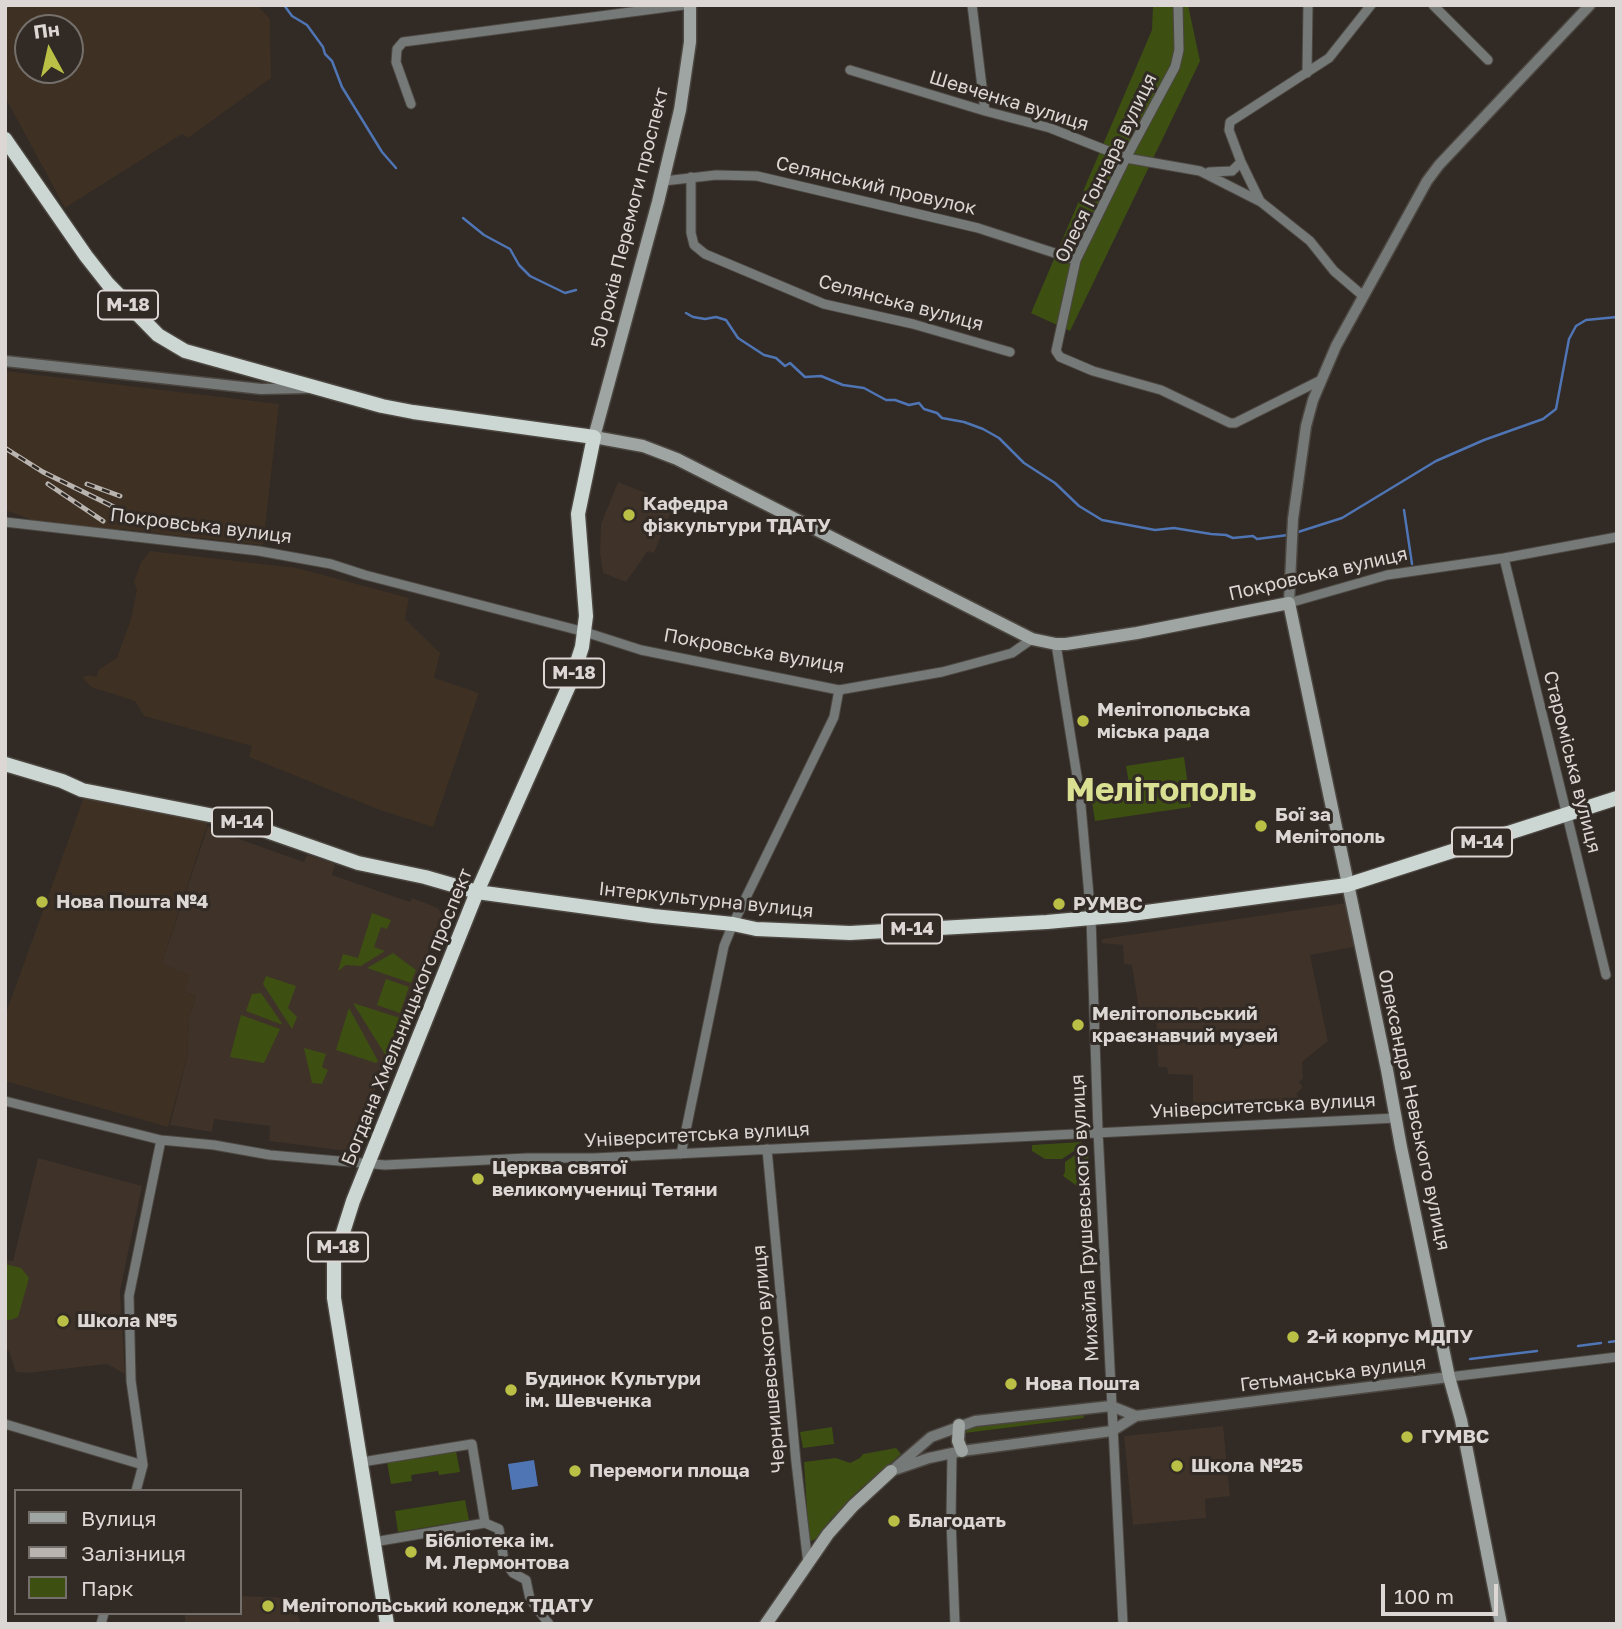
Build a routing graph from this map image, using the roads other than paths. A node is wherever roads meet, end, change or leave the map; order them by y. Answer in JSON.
{"nodes":[{"id":1,"x":684,"y":5,"type":"edge"},
{"id":2,"x":690,"y":5,"type":"edge"},
{"id":3,"x":972,"y":5,"type":"edge"},
{"id":4,"x":1178,"y":5,"type":"edge"},
{"id":5,"x":1308,"y":5,"type":"edge"},
{"id":6,"x":1371,"y":5,"type":"edge"},
{"id":7,"x":1433,"y":5,"type":"edge"},
{"id":8,"x":1590,"y":5,"type":"edge"},
{"id":9,"x":1488,"y":60,"type":"dead end"},
{"id":10,"x":850,"y":70,"type":"dead end"},
{"id":11,"x":1307,"y":73,"type":"junction"},
{"id":12,"x":411,"y":104,"type":"dead end"},
{"id":13,"x":985,"y":111,"type":"junction"},
{"id":14,"x":5,"y":139,"type":"edge"},
{"id":15,"x":1126,"y":158,"type":"junction"},
{"id":16,"x":1241,"y":162,"type":"junction"},
{"id":17,"x":1200,"y":171,"type":"junction"},
{"id":18,"x":691,"y":177,"type":"junction"},
{"id":19,"x":664,"y":181,"type":"junction"},
{"id":20,"x":1261,"y":202,"type":"junction"},
{"id":21,"x":1076,"y":260,"type":"junction"},
{"id":22,"x":1362,"y":295,"type":"junction"},
{"id":23,"x":1010,"y":352,"type":"dead end"},
{"id":24,"x":5,"y":361,"type":"edge"},
{"id":25,"x":1321,"y":380,"type":"junction"},
{"id":26,"x":313,"y":387,"type":"junction"},
{"id":27,"x":594,"y":438,"type":"junction"},
{"id":28,"x":5,"y":522,"type":"edge"},
{"id":29,"x":1617,"y":537,"type":"edge"},
{"id":30,"x":1504,"y":558,"type":"junction"},
{"id":31,"x":1289,"y":603,"type":"junction"},
{"id":32,"x":585,"y":632,"type":"junction"},
{"id":33,"x":1032,"y":639,"type":"junction"},
{"id":34,"x":1056,"y":644,"type":"junction"},
{"id":35,"x":839,"y":690,"type":"junction"},
{"id":36,"x":5,"y":764,"type":"edge"},
{"id":37,"x":1617,"y":798,"type":"edge"},
{"id":38,"x":1567,"y":814,"type":"junction"},
{"id":39,"x":1347,"y":884,"type":"junction"},
{"id":40,"x":477,"y":892,"type":"junction"},
{"id":41,"x":1091,"y":918,"type":"junction"},
{"id":42,"x":733,"y":924,"type":"junction"},
{"id":43,"x":1606,"y":975,"type":"dead end"},
{"id":44,"x":5,"y":1101,"type":"edge"},
{"id":45,"x":1396,"y":1118,"type":"junction"},
{"id":46,"x":1098,"y":1132,"type":"junction"},
{"id":47,"x":161,"y":1140,"type":"junction"},
{"id":48,"x":766,"y":1149,"type":"junction"},
{"id":49,"x":681,"y":1154,"type":"junction"},
{"id":50,"x":368,"y":1164,"type":"junction"},
{"id":51,"x":1617,"y":1357,"type":"edge"},
{"id":52,"x":1449,"y":1377,"type":"junction"},
{"id":53,"x":1111,"y":1406,"type":"junction"},
{"id":54,"x":1136,"y":1416,"type":"junction"},
{"id":55,"x":5,"y":1424,"type":"edge"},
{"id":56,"x":959,"y":1426,"type":"junction"},
{"id":57,"x":1112,"y":1431,"type":"junction"},
{"id":58,"x":957,"y":1452,"type":"junction"},
{"id":59,"x":362,"y":1462,"type":"junction"},
{"id":60,"x":143,"y":1465,"type":"junction"},
{"id":61,"x":891,"y":1471,"type":"junction"},
{"id":62,"x":137,"y":1489,"type":"edge"},
{"id":63,"x":485,"y":1523,"type":"junction"},
{"id":64,"x":374,"y":1542,"type":"junction"},
{"id":65,"x":808,"y":1564,"type":"junction"},
{"id":66,"x":769,"y":1621,"type":"edge"},
{"id":67,"x":387,"y":1624,"type":"edge"},
{"id":68,"x":549,"y":1624,"type":"edge"},
{"id":69,"x":955,"y":1624,"type":"edge"},
{"id":70,"x":1123,"y":1624,"type":"edge"},
{"id":71,"x":1501,"y":1624,"type":"edge"}],
"edges":[{"from":1,"to":12,"type":"street"},
{"from":2,"to":19,"type":"main road","name":"50 років Перемоги проспект"},
{"from":3,"to":13,"type":"street"},
{"from":4,"to":15,"type":"street","name":"Олеся Гончара вулиця"},
{"from":5,"to":11,"type":"street"},
{"from":6,"to":11,"type":"street"},
{"from":7,"to":9,"type":"street"},
{"from":8,"to":22,"type":"street"},
{"from":10,"to":13,"type":"street","name":"Шевченка вулиця"},
{"from":11,"to":16,"type":"street"},
{"from":13,"to":15,"type":"street","name":"Шевченка вулиця"},
{"from":14,"to":26,"type":"highway","number":"М-18"},
{"from":15,"to":17,"type":"street","name":"Шевченка вулиця"},
{"from":15,"to":21,"type":"street","name":"Олеся Гончара вулиця"},
{"from":16,"to":17,"type":"street","name":"Шевченка вулиця"},
{"from":16,"to":20,"type":"street"},
{"from":17,"to":20,"type":"street","name":"Шевченка вулиця"},
{"from":18,"to":19,"type":"street","name":"Селянський провулок"},
{"from":18,"to":21,"type":"street","name":"Селянський провулок"},
{"from":18,"to":23,"type":"street","name":"Селянська вулиця"},
{"from":19,"to":27,"type":"main road","name":"50 років Перемоги проспект"},
{"from":20,"to":22,"type":"street","name":"Шевченка вулиця"},
{"from":21,"to":25,"type":"street","name":"Олеся Гончара вулиця"},
{"from":22,"to":25,"type":"street"},
{"from":24,"to":26,"type":"street"},
{"from":25,"to":31,"type":"street"},
{"from":26,"to":27,"type":"highway","number":"М-18"},
{"from":27,"to":32,"type":"highway","name":"Богдана Хмельницького проспект","number":"М-18"},
{"from":27,"to":33,"type":"main road"},
{"from":28,"to":32,"type":"street","name":"Покровська вулиця"},
{"from":29,"to":30,"type":"street","name":"Покровська вулиця"},
{"from":30,"to":31,"type":"street","name":"Покровська вулиця"},
{"from":30,"to":38,"type":"street","name":"Староміська вулиця"},
{"from":31,"to":34,"type":"main road","name":"Покровська вулиця"},
{"from":31,"to":39,"type":"main road","name":"Олександра Невського вулиця"},
{"from":32,"to":35,"type":"street","name":"Покровська вулиця"},
{"from":32,"to":40,"type":"highway","name":"Богдана Хмельницького проспект","number":"М-18"},
{"from":33,"to":34,"type":"main road","name":"Покровська вулиця"},
{"from":33,"to":35,"type":"street","name":"Покровська вулиця"},
{"from":34,"to":41,"type":"street","name":"Михайла Грушевського вулиця"},
{"from":35,"to":42,"type":"street"},
{"from":36,"to":40,"type":"highway","name":"Інтеркультурна вулиця","number":"М-14"},
{"from":37,"to":38,"type":"highway","name":"Інтеркультурна вулиця","number":"М-14"},
{"from":38,"to":39,"type":"highway","name":"Інтеркультурна вулиця","number":"М-14"},
{"from":38,"to":43,"type":"street","name":"Староміська вулиця"},
{"from":39,"to":41,"type":"highway","name":"Інтеркультурна вулиця","number":"М-14"},
{"from":39,"to":45,"type":"main road","name":"Олександра Невського вулиця"},
{"from":40,"to":42,"type":"highway","name":"Інтеркультурна вулиця","number":"М-14"},
{"from":40,"to":50,"type":"highway","name":"Богдана Хмельницького проспект","number":"М-18"},
{"from":41,"to":42,"type":"highway","name":"Інтеркультурна вулиця","number":"М-14"},
{"from":41,"to":46,"type":"street","name":"Михайла Грушевського вулиця"},
{"from":42,"to":49,"type":"street"},
{"from":44,"to":47,"type":"street","name":"Університетська вулиця"},
{"from":45,"to":46,"type":"street","name":"Університетська вулиця"},
{"from":45,"to":52,"type":"main road","name":"Олександра Невського вулиця"},
{"from":46,"to":48,"type":"street","name":"Університетська вулиця"},
{"from":46,"to":53,"type":"street","name":"Михайла Грушевського вулиця"},
{"from":47,"to":50,"type":"street","name":"Університетська вулиця"},
{"from":47,"to":60,"type":"street"},
{"from":48,"to":49,"type":"street","name":"Університетська вулиця"},
{"from":48,"to":65,"type":"street","name":"Чернишевського вулиця"},
{"from":49,"to":50,"type":"street","name":"Університетська вулиця"},
{"from":50,"to":59,"type":"highway","name":"Богдана Хмельницького проспект","number":"М-18"},
{"from":51,"to":52,"type":"street","name":"Гетьманська вулиця"},
{"from":52,"to":54,"type":"street","name":"Гетьманська вулиця"},
{"from":52,"to":71,"type":"main road","name":"Олександра Невського вулиця"},
{"from":53,"to":54,"type":"street","name":"Гетьманська вулиця"},
{"from":53,"to":56,"type":"street","name":"Гетьманська вулиця"},
{"from":53,"to":57,"type":"street","name":"Михайла Грушевського вулиця"},
{"from":54,"to":57,"type":"street","name":"Гетьманська вулиця"},
{"from":55,"to":60,"type":"street"},
{"from":56,"to":58,"type":"main road"},
{"from":56,"to":61,"type":"street","name":"Гетьманська вулиця"},
{"from":57,"to":58,"type":"street","name":"Гетьманська вулиця"},
{"from":57,"to":70,"type":"street","name":"Михайла Грушевського вулиця"},
{"from":58,"to":61,"type":"street","name":"Гетьманська вулиця"},
{"from":58,"to":69,"type":"street"},
{"from":59,"to":63,"type":"street"},
{"from":59,"to":64,"type":"highway","name":"Богдана Хмельницького проспект","number":"М-18"},
{"from":60,"to":62,"type":"street"},
{"from":61,"to":65,"type":"main road"},
{"from":63,"to":64,"type":"street"},
{"from":63,"to":68,"type":"street"},
{"from":64,"to":67,"type":"highway","name":"Богдана Хмельницького проспект","number":"М-18"},
{"from":65,"to":66,"type":"main road"}]}
